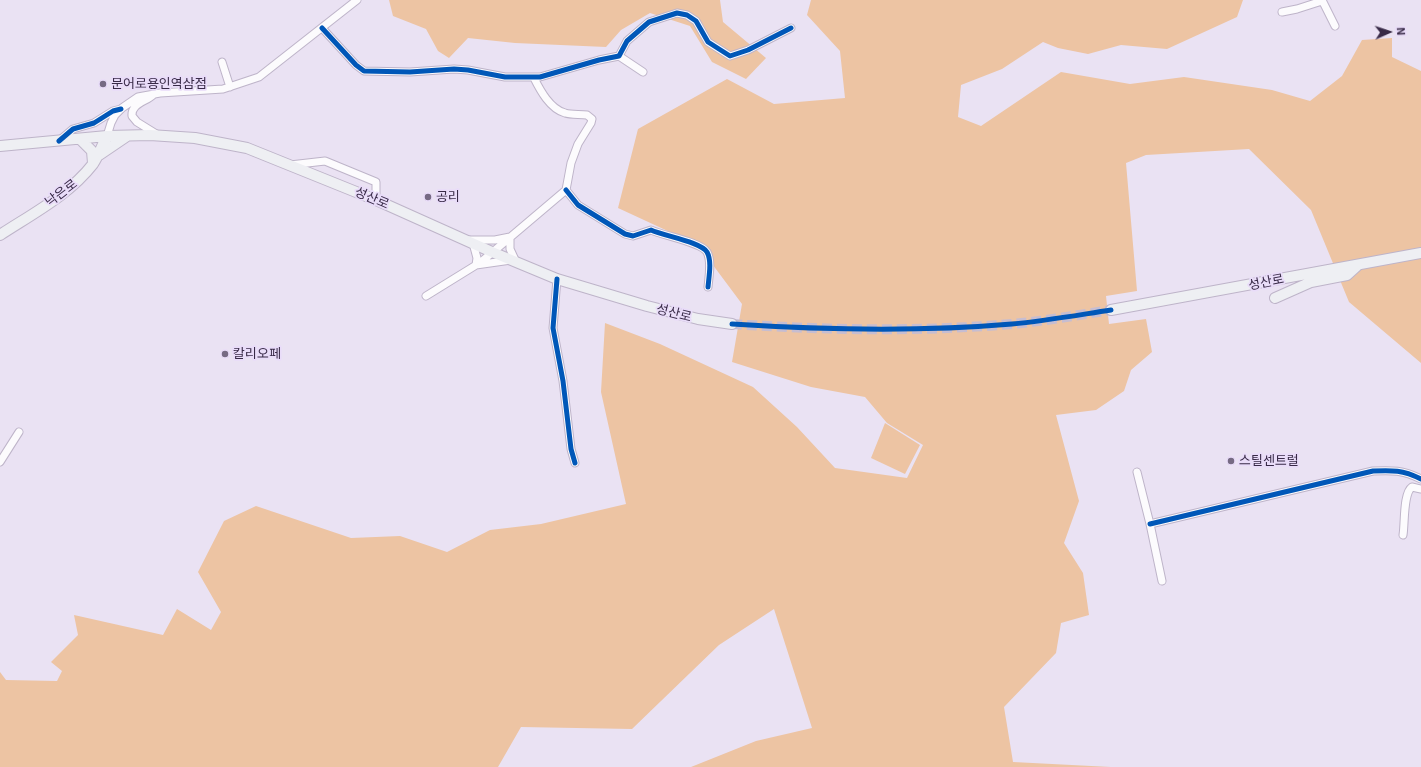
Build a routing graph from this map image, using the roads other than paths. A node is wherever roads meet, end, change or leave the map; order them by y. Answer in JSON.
{"nodes":[{"id":1,"x":357,"y":0,"type":"edge"},
{"id":2,"x":1322,"y":0,"type":"edge"},
{"id":3,"x":1282,"y":12,"type":"dead end"},
{"id":4,"x":1335,"y":26,"type":"dead end"},
{"id":5,"x":322,"y":28,"type":"junction"},
{"id":6,"x":791,"y":28,"type":"dead end"},
{"id":7,"x":619,"y":56,"type":"junction"},
{"id":8,"x":222,"y":62,"type":"dead end"},
{"id":9,"x":643,"y":72,"type":"dead end"},
{"id":10,"x":534,"y":78,"type":"junction"},
{"id":11,"x":230,"y":87,"type":"junction"},
{"id":12,"x":154,"y":94,"type":"junction"},
{"id":13,"x":121,"y":109,"type":"junction"},
{"id":14,"x":158,"y":135,"type":"junction"},
{"id":15,"x":107,"y":136,"type":"junction"},
{"id":16,"x":129,"y":136,"type":"junction"},
{"id":17,"x":80,"y":139,"type":"junction"},
{"id":18,"x":59,"y":141,"type":"junction"},
{"id":19,"x":0,"y":146,"type":"edge"},
{"id":20,"x":95,"y":160,"type":"junction"},
{"id":21,"x":290,"y":165,"type":"junction"},
{"id":22,"x":566,"y":190,"type":"junction"},
{"id":23,"x":376,"y":200,"type":"junction"},
{"id":24,"x":0,"y":235,"type":"edge"},
{"id":25,"x":510,"y":237,"type":"junction"},
{"id":26,"x":469,"y":242,"type":"junction"},
{"id":27,"x":492,"y":252,"type":"junction"},
{"id":28,"x":1421,"y":253,"type":"edge"},
{"id":29,"x":514,"y":261,"type":"junction"},
{"id":30,"x":1359,"y":264,"type":"junction"},
{"id":31,"x":476,"y":265,"type":"junction"},
{"id":32,"x":557,"y":279,"type":"junction"},
{"id":33,"x":708,"y":287,"type":"dead end"},
{"id":34,"x":426,"y":296,"type":"dead end"},
{"id":35,"x":1275,"y":298,"type":"dead end"},
{"id":36,"x":1111,"y":310,"type":"tunnel mouth"},
{"id":37,"x":732,"y":324,"type":"tunnel mouth"},
{"id":38,"x":19,"y":432,"type":"dead end"},
{"id":39,"x":0,"y":462,"type":"edge"},
{"id":40,"x":575,"y":463,"type":"dead end"},
{"id":41,"x":1137,"y":472,"type":"dead end"},
{"id":42,"x":1421,"y":479,"type":"edge"},
{"id":43,"x":1421,"y":489,"type":"edge"},
{"id":44,"x":1150,"y":524,"type":"junction"},
{"id":45,"x":1403,"y":535,"type":"dead end"},
{"id":46,"x":1162,"y":581,"type":"dead end"}],
"edges":[{"from":1,"to":5,"type":"street"},
{"from":2,"to":3,"type":"street"},
{"from":2,"to":4,"type":"street"},
{"from":5,"to":10,"type":"street"},
{"from":5,"to":11,"type":"street"},
{"from":6,"to":7,"type":"street"},
{"from":7,"to":9,"type":"street"},
{"from":7,"to":10,"type":"street"},
{"from":8,"to":11,"type":"street"},
{"from":10,"to":22,"type":"street"},
{"from":11,"to":12,"type":"street"},
{"from":12,"to":13,"type":"street"},
{"from":12,"to":14,"type":"street"},
{"from":13,"to":15,"type":"street"},
{"from":13,"to":18,"type":"street"},
{"from":14,"to":16,"type":"main road","name":"성산로"},
{"from":14,"to":21,"type":"main road","name":"성산로"},
{"from":15,"to":16,"type":"main road","name":"성산로"},
{"from":15,"to":17,"type":"main road","name":"성산로"},
{"from":15,"to":20,"type":"main road","name":"낙은로"},
{"from":16,"to":20,"type":"main road"},
{"from":17,"to":18,"type":"main road","name":"성산로"},
{"from":17,"to":20,"type":"main road"},
{"from":18,"to":19,"type":"main road","name":"성산로"},
{"from":20,"to":24,"type":"main road","name":"낙은로"},
{"from":21,"to":23,"type":"main road","name":"성산로"},
{"from":21,"to":23,"type":"street"},
{"from":22,"to":25,"type":"street"},
{"from":22,"to":33,"type":"street"},
{"from":23,"to":26,"type":"main road","name":"성산로"},
{"from":25,"to":26,"type":"street"},
{"from":25,"to":27,"type":"street"},
{"from":25,"to":29,"type":"street"},
{"from":26,"to":27,"type":"main road","name":"성산로"},
{"from":26,"to":31,"type":"street"},
{"from":27,"to":29,"type":"main road","name":"성산로"},
{"from":27,"to":31,"type":"street"},
{"from":28,"to":30,"type":"main road","name":"성산로"},
{"from":29,"to":31,"type":"street"},
{"from":29,"to":32,"type":"main road","name":"성산로"},
{"from":30,"to":35,"type":"main road"},
{"from":30,"to":36,"type":"main road","name":"성산로"},
{"from":31,"to":34,"type":"street"},
{"from":32,"to":37,"type":"main road","name":"성산로"},
{"from":32,"to":40,"type":"street"},
{"from":38,"to":39,"type":"street"},
{"from":41,"to":44,"type":"street"},
{"from":42,"to":44,"type":"street"},
{"from":43,"to":45,"type":"street"},
{"from":44,"to":46,"type":"street"}]}
